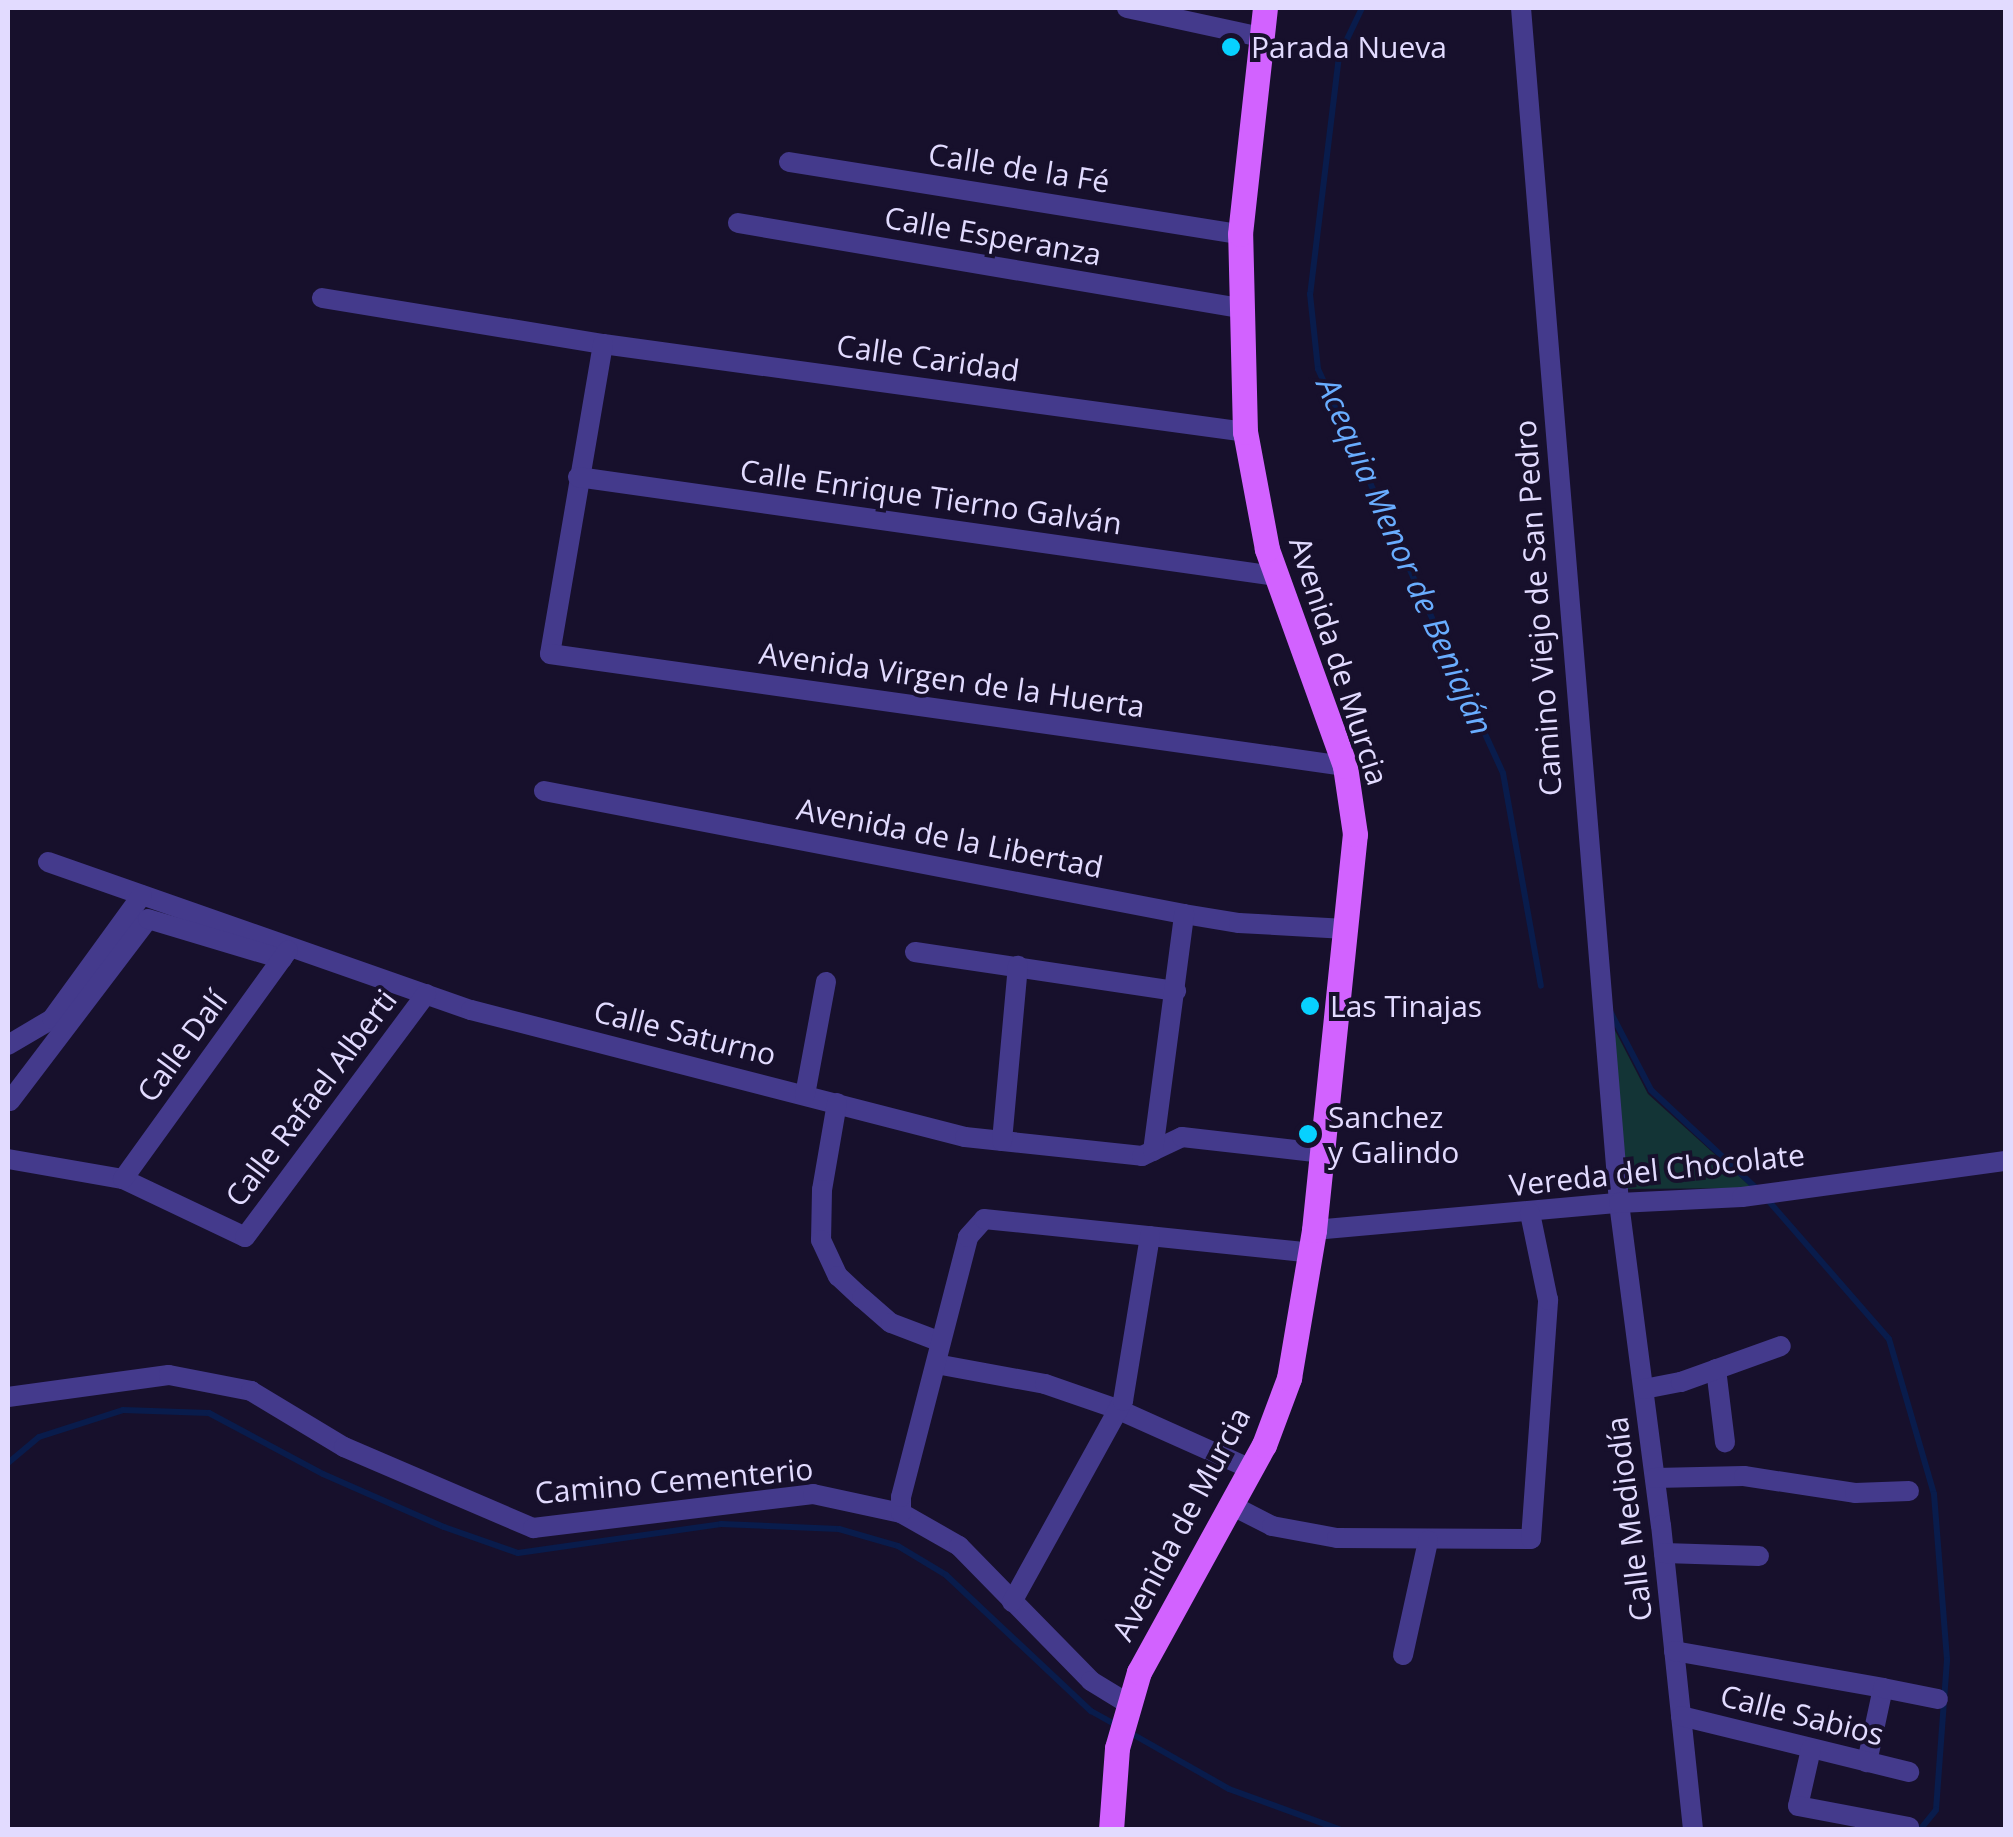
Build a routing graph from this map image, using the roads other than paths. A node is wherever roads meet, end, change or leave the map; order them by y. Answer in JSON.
{"nodes":[{"id":1,"x":1127,"y":8,"type":"edge"},
{"id":2,"x":1265,"y":8,"type":"edge"},
{"id":3,"x":1521,"y":8,"type":"edge"},
{"id":4,"x":1262,"y":38,"type":"junction"},
{"id":5,"x":789,"y":162,"type":"dead end"},
{"id":6,"x":738,"y":223,"type":"dead end"},
{"id":7,"x":1240,"y":234,"type":"junction"},
{"id":8,"x":322,"y":298,"type":"dead end"},
{"id":9,"x":1239,"y":308,"type":"junction"},
{"id":10,"x":602,"y":344,"type":"junction"},
{"id":11,"x":1245,"y":432,"type":"junction"},
{"id":12,"x":578,"y":477,"type":"junction"},
{"id":13,"x":1275,"y":576,"type":"junction"},
{"id":14,"x":1345,"y":766,"type":"junction"},
{"id":15,"x":544,"y":790,"type":"dead end"},
{"id":16,"x":48,"y":862,"type":"dead end"},
{"id":17,"x":142,"y":895,"type":"junction"},
{"id":18,"x":1184,"y":914,"type":"junction"},
{"id":19,"x":1346,"y":929,"type":"junction"},
{"id":20,"x":916,"y":952,"type":"dead end"},
{"id":21,"x":286,"y":953,"type":"junction"},
{"id":22,"x":1018,"y":966,"type":"junction"},
{"id":23,"x":826,"y":982,"type":"dead end"},
{"id":24,"x":1176,"y":991,"type":"junction"},
{"id":25,"x":426,"y":994,"type":"junction"},
{"id":26,"x":8,"y":1045,"type":"edge"},
{"id":27,"x":805,"y":1095,"type":"junction"},
{"id":28,"x":10,"y":1101,"type":"dead end"},
{"id":29,"x":838,"y":1103,"type":"junction"},
{"id":30,"x":1002,"y":1141,"type":"junction"},
{"id":31,"x":1153,"y":1150,"type":"junction"},
{"id":32,"x":1323,"y":1153,"type":"junction"},
{"id":33,"x":8,"y":1159,"type":"edge"},
{"id":34,"x":2006,"y":1161,"type":"edge"},
{"id":35,"x":122,"y":1180,"type":"junction"},
{"id":36,"x":1619,"y":1203,"type":"junction"},
{"id":37,"x":1530,"y":1213,"type":"junction"},
{"id":38,"x":1150,"y":1236,"type":"junction"},
{"id":39,"x":1313,"y":1242,"type":"junction"},
{"id":40,"x":941,"y":1342,"type":"junction"},
{"id":41,"x":1781,"y":1346,"type":"dead end"},
{"id":42,"x":936,"y":1364,"type":"junction"},
{"id":43,"x":1716,"y":1369,"type":"junction"},
{"id":44,"x":1644,"y":1389,"type":"junction"},
{"id":45,"x":8,"y":1397,"type":"edge"},
{"id":46,"x":1117,"y":1409,"type":"junction"},
{"id":47,"x":1725,"y":1442,"type":"dead end"},
{"id":48,"x":1251,"y":1469,"type":"junction"},
{"id":49,"x":1655,"y":1478,"type":"junction"},
{"id":50,"x":1908,"y":1491,"type":"dead end"},
{"id":51,"x":1231,"y":1504,"type":"junction"},
{"id":52,"x":901,"y":1513,"type":"junction"},
{"id":53,"x":1428,"y":1541,"type":"junction"},
{"id":54,"x":1664,"y":1553,"type":"junction"},
{"id":55,"x":1759,"y":1556,"type":"dead end"},
{"id":56,"x":1012,"y":1602,"type":"junction"},
{"id":57,"x":1674,"y":1651,"type":"junction"},
{"id":58,"x":1403,"y":1655,"type":"dead end"},
{"id":59,"x":1883,"y":1688,"type":"junction"},
{"id":60,"x":1938,"y":1699,"type":"dead end"},
{"id":61,"x":1126,"y":1708,"type":"junction"},
{"id":62,"x":1681,"y":1716,"type":"junction"},
{"id":63,"x":1812,"y":1750,"type":"junction"},
{"id":64,"x":1866,"y":1762,"type":"junction"},
{"id":65,"x":1909,"y":1772,"type":"dead end"},
{"id":66,"x":1871,"y":1824,"type":"edge"},
{"id":67,"x":1909,"y":1828,"type":"edge"},
{"id":68,"x":1111,"y":1830,"type":"edge"},
{"id":69,"x":1694,"y":1830,"type":"edge"}],
"edges":[{"from":1,"to":4,"type":"street"},
{"from":2,"to":4,"type":"main road","name":"Avenida de Murcia"},
{"from":3,"to":36,"type":"street","name":"Camino Viejo de San Pedro"},
{"from":4,"to":7,"type":"main road","name":"Avenida de Murcia"},
{"from":5,"to":7,"type":"street","name":"Calle de la Fé"},
{"from":6,"to":9,"type":"street","name":"Calle Esperanza"},
{"from":7,"to":9,"type":"main road","name":"Avenida de Murcia"},
{"from":8,"to":10,"type":"street","name":"Calle Caridad"},
{"from":9,"to":11,"type":"main road","name":"Avenida de Murcia"},
{"from":10,"to":11,"type":"street","name":"Calle Caridad"},
{"from":10,"to":12,"type":"street"},
{"from":11,"to":13,"type":"main road","name":"Avenida de Murcia"},
{"from":12,"to":13,"type":"street","name":"Calle Enrique Tierno Galván"},
{"from":12,"to":14,"type":"street","name":"Avenida Virgen de la Huerta"},
{"from":13,"to":14,"type":"main road","name":"Avenida de Murcia"},
{"from":14,"to":19,"type":"main road","name":"Avenida de Murcia"},
{"from":15,"to":18,"type":"street","name":"Avenida de la Libertad"},
{"from":16,"to":17,"type":"street","name":"Calle Saturno"},
{"from":17,"to":21,"type":"street","name":"Calle Saturno"},
{"from":17,"to":26,"type":"street"},
{"from":18,"to":19,"type":"street","name":"Avenida de la Libertad"},
{"from":18,"to":24,"type":"street"},
{"from":19,"to":32,"type":"main road","name":"Avenida de Murcia"},
{"from":20,"to":22,"type":"street"},
{"from":21,"to":25,"type":"street","name":"Calle Saturno"},
{"from":21,"to":28,"type":"street"},
{"from":21,"to":35,"type":"street","name":"Calle Dalí"},
{"from":22,"to":24,"type":"street"},
{"from":22,"to":30,"type":"street"},
{"from":23,"to":27,"type":"street"},
{"from":24,"to":31,"type":"street"},
{"from":25,"to":27,"type":"street","name":"Calle Saturno"},
{"from":25,"to":35,"type":"street","name":"Calle Rafael Alberti"},
{"from":27,"to":29,"type":"street","name":"Calle Saturno"},
{"from":29,"to":30,"type":"street","name":"Calle Saturno"},
{"from":29,"to":40,"type":"street"},
{"from":30,"to":31,"type":"street","name":"Calle Saturno"},
{"from":31,"to":32,"type":"street","name":"Calle Saturno"},
{"from":32,"to":39,"type":"main road","name":"Avenida de Murcia"},
{"from":33,"to":35,"type":"street"},
{"from":34,"to":36,"type":"street","name":"Vereda del Chocolate"},
{"from":36,"to":37,"type":"street","name":"Vereda del Chocolate"},
{"from":36,"to":44,"type":"street","name":"Calle Mediodía"},
{"from":37,"to":39,"type":"street","name":"Vereda del Chocolate"},
{"from":37,"to":53,"type":"street"},
{"from":38,"to":39,"type":"street","name":"Vereda del Chocolate"},
{"from":38,"to":40,"type":"street","name":"Vereda del Chocolate"},
{"from":38,"to":46,"type":"street"},
{"from":39,"to":48,"type":"main road","name":"Avenida de Murcia"},
{"from":40,"to":42,"type":"street"},
{"from":41,"to":43,"type":"street"},
{"from":42,"to":46,"type":"street"},
{"from":42,"to":52,"type":"street"},
{"from":43,"to":44,"type":"street"},
{"from":43,"to":47,"type":"street"},
{"from":44,"to":49,"type":"street","name":"Calle Mediodía"},
{"from":45,"to":52,"type":"street","name":"Camino Cementerio"},
{"from":46,"to":48,"type":"street"},
{"from":46,"to":56,"type":"street"},
{"from":48,"to":51,"type":"main road","name":"Avenida de Murcia"},
{"from":49,"to":50,"type":"street"},
{"from":49,"to":54,"type":"street","name":"Calle Mediodía"},
{"from":51,"to":53,"type":"street"},
{"from":51,"to":61,"type":"main road","name":"Avenida de Murcia"},
{"from":52,"to":56,"type":"street","name":"Camino Cementerio"},
{"from":53,"to":58,"type":"street"},
{"from":54,"to":55,"type":"street"},
{"from":54,"to":57,"type":"street","name":"Calle Mediodía"},
{"from":56,"to":61,"type":"street","name":"Camino Cementerio"},
{"from":57,"to":59,"type":"street"},
{"from":57,"to":62,"type":"street","name":"Calle Mediodía"},
{"from":59,"to":60,"type":"street"},
{"from":59,"to":64,"type":"street"},
{"from":61,"to":68,"type":"main road","name":"Avenida de Murcia"},
{"from":62,"to":63,"type":"street","name":"Calle Sabios"},
{"from":62,"to":69,"type":"street","name":"Calle Mediodía"},
{"from":63,"to":64,"type":"street","name":"Calle Sabios"},
{"from":63,"to":66,"type":"street"},
{"from":64,"to":65,"type":"street","name":"Calle Sabios"},
{"from":66,"to":67,"type":"street"}]}
